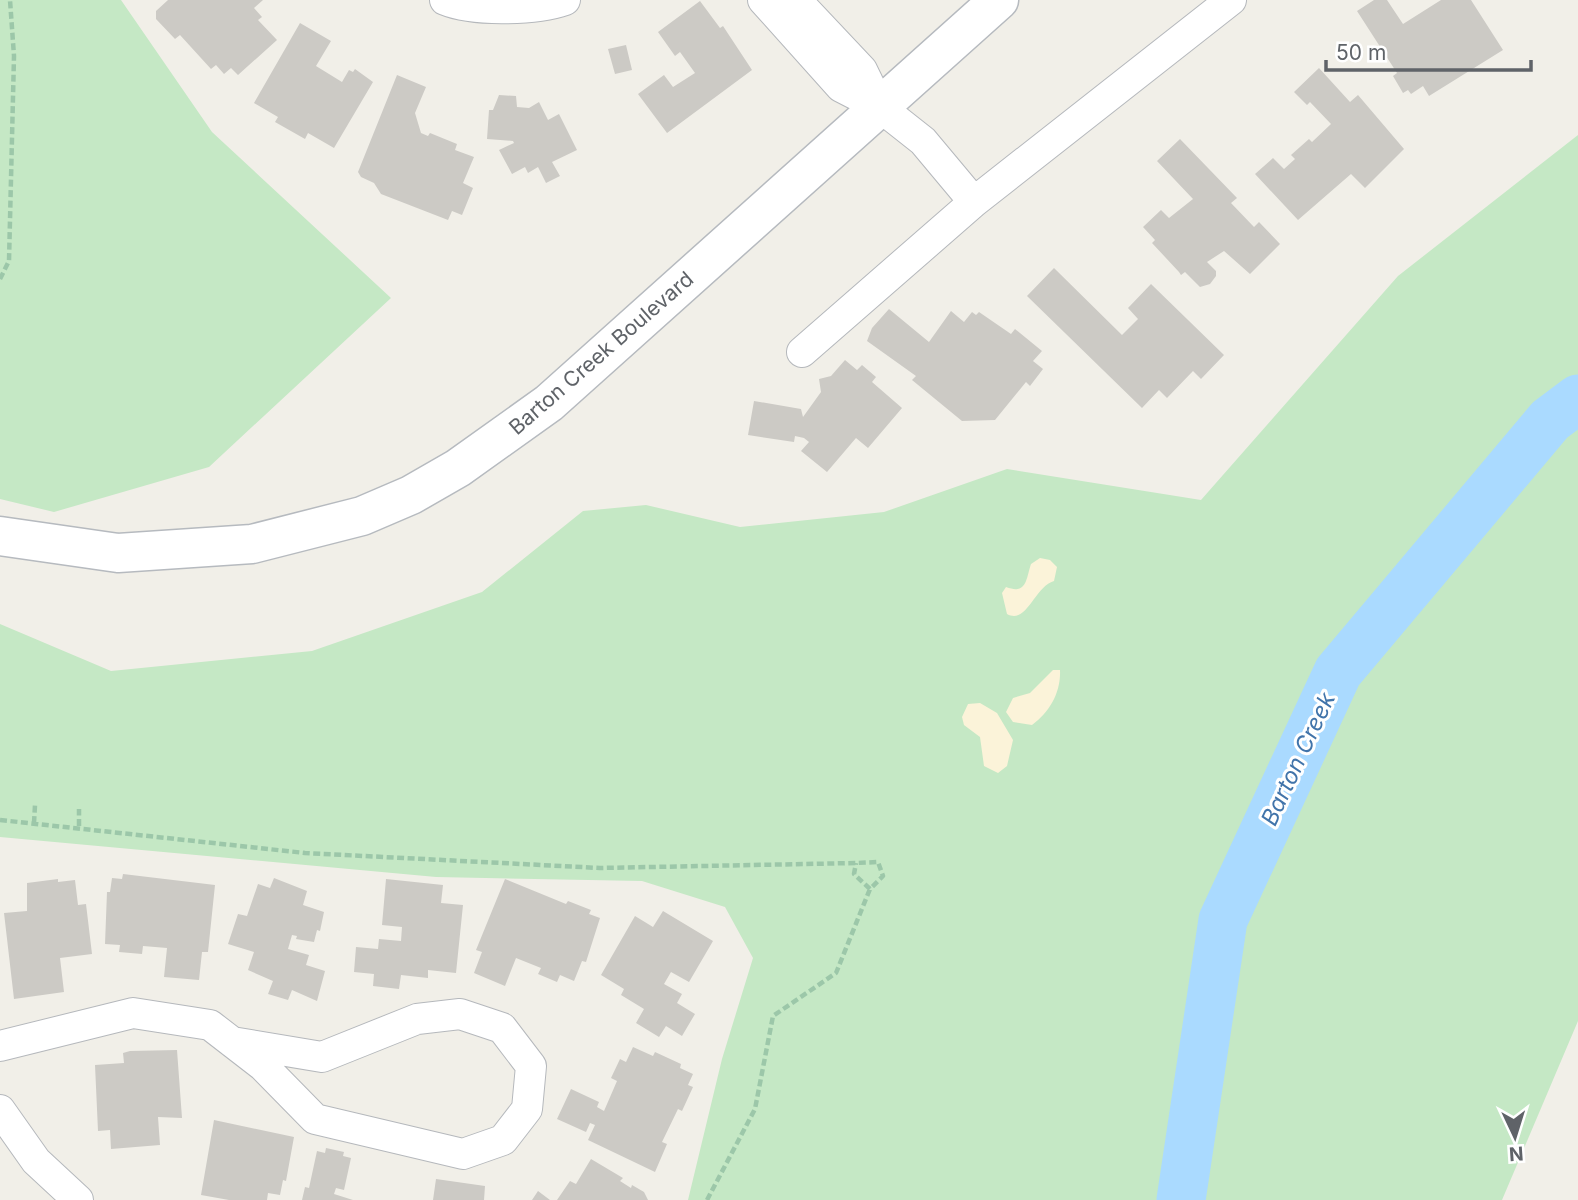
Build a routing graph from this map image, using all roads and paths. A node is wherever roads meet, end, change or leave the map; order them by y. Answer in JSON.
{"nodes":[{"id":1,"x":10,"y":0,"type":"edge"},
{"id":2,"x":445,"y":0,"type":"edge"},
{"id":3,"x":565,"y":0,"type":"edge"},
{"id":4,"x":763,"y":0,"type":"edge"},
{"id":5,"x":796,"y":0,"type":"edge"},
{"id":6,"x":999,"y":0,"type":"edge"},
{"id":7,"x":1231,"y":0,"type":"edge"},
{"id":8,"x":880,"y":107,"type":"junction"},
{"id":9,"x":974,"y":202,"type":"junction"},
{"id":10,"x":0,"y":279,"type":"edge"},
{"id":11,"x":802,"y":352,"type":"dead end"},
{"id":12,"x":0,"y":536,"type":"edge"},
{"id":13,"x":35,"y":805,"type":"dead end"},
{"id":14,"x":79,"y":809,"type":"dead end"},
{"id":15,"x":0,"y":820,"type":"edge"},
{"id":16,"x":34,"y":823,"type":"junction"},
{"id":17,"x":79,"y":826,"type":"junction"},
{"id":18,"x":856,"y":863,"type":"junction"},
{"id":19,"x":870,"y":889,"type":"junction"},
{"id":20,"x":232,"y":1042,"type":"junction"},
{"id":21,"x":0,"y":1046,"type":"edge"},
{"id":22,"x":0,"y":1110,"type":"edge"},
{"id":23,"x":78,"y":1200,"type":"edge"},
{"id":24,"x":707,"y":1200,"type":"edge"}],
"edges":[{"from":1,"to":10,"type":"path"},
{"from":2,"to":3,"type":"street"},
{"from":4,"to":8,"type":"street"},
{"from":5,"to":8,"type":"street"},
{"from":6,"to":8,"type":"street","name":"Barton Creek Boulevard"},
{"from":7,"to":9,"type":"street"},
{"from":8,"to":9,"type":"street"},
{"from":8,"to":12,"type":"street","name":"Barton Creek Boulevard"},
{"from":9,"to":11,"type":"street"},
{"from":13,"to":16,"type":"path"},
{"from":14,"to":17,"type":"path"},
{"from":15,"to":16,"type":"path"},
{"from":16,"to":17,"type":"path"},
{"from":17,"to":18,"type":"path"},
{"from":18,"to":19,"type":"path"},
{"from":18,"to":19,"type":"path"},
{"from":19,"to":24,"type":"path"},
{"from":20,"to":20,"type":"street"},
{"from":20,"to":21,"type":"street"},
{"from":22,"to":23,"type":"street"}]}
